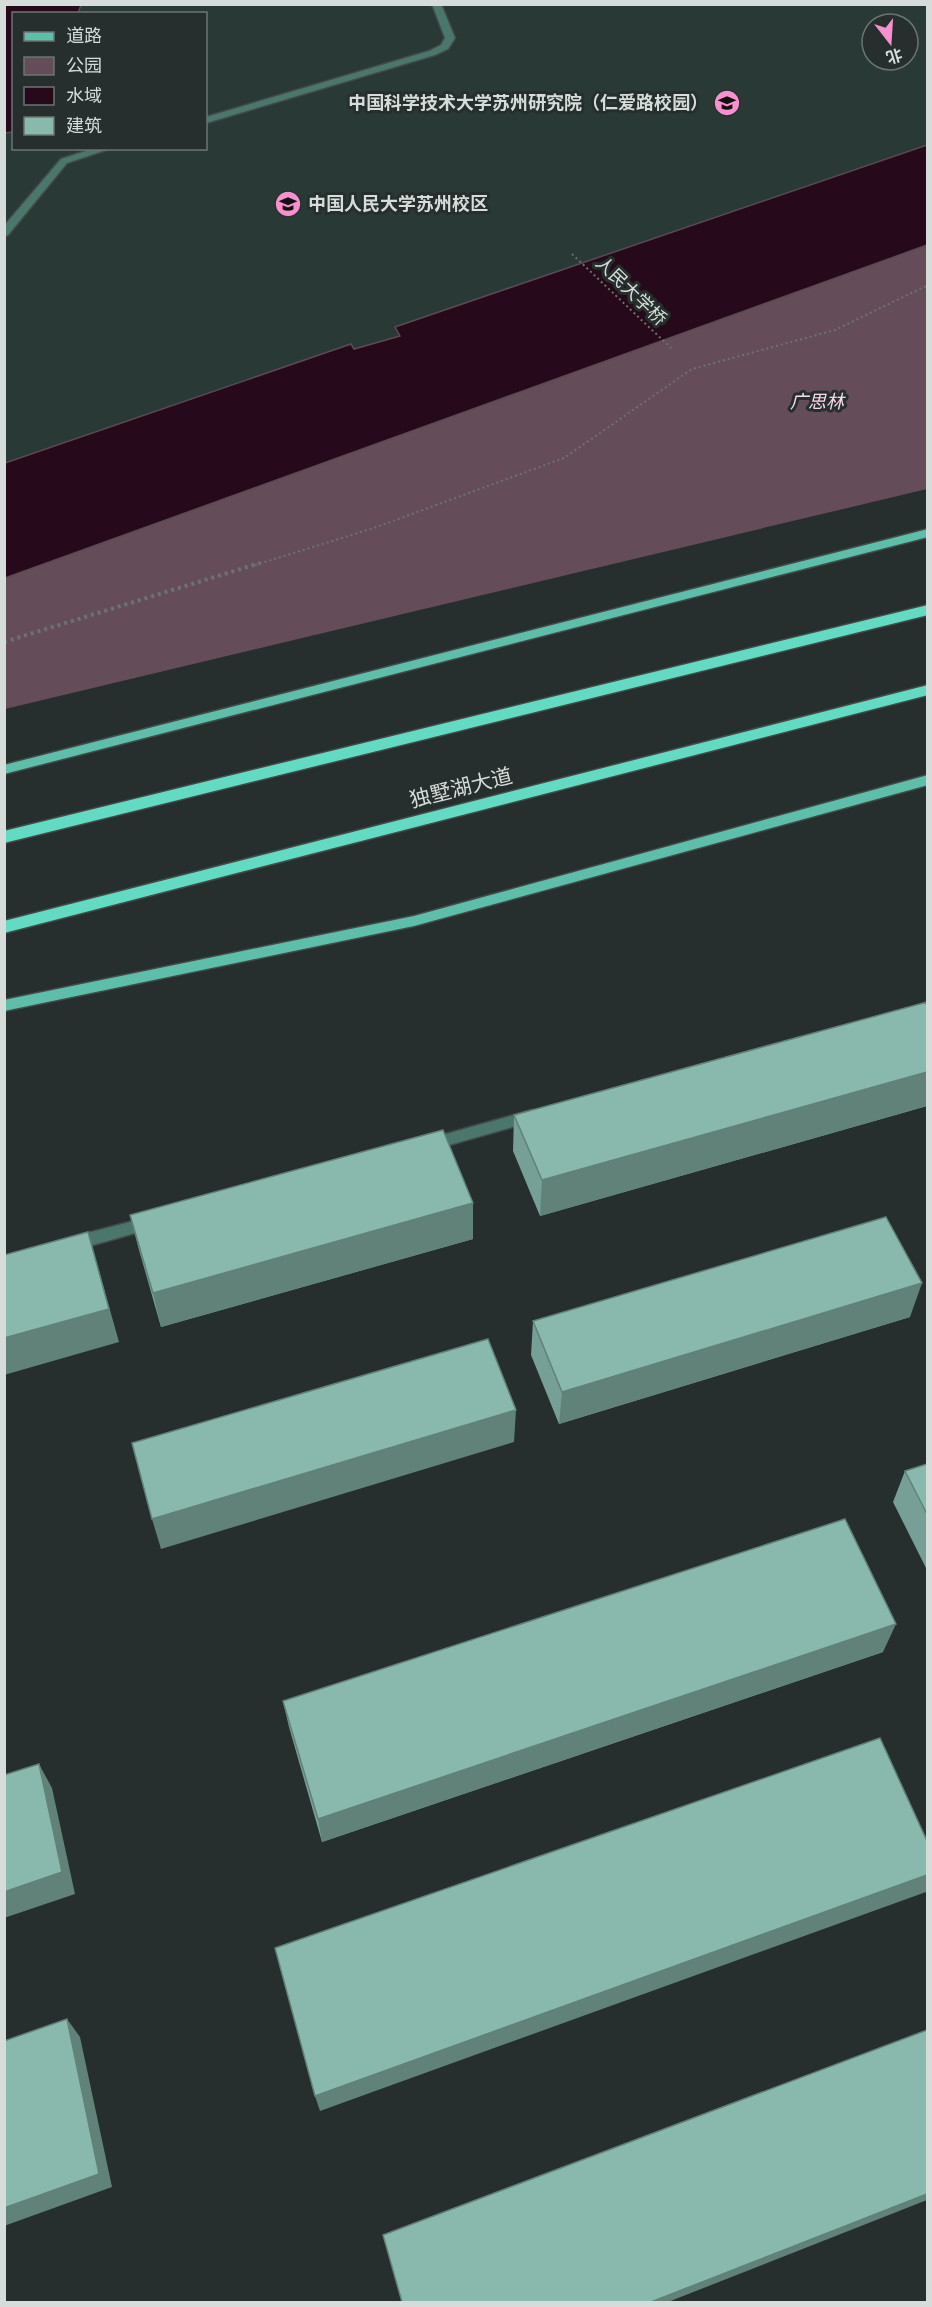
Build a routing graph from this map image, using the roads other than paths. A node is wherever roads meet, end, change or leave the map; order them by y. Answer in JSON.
{"nodes":[{"id":1,"x":436,"y":4,"type":"edge"},
{"id":2,"x":207,"y":120,"type":"edge"},
{"id":3,"x":100,"y":150,"type":"edge"},
{"id":4,"x":4,"y":233,"type":"edge"},
{"id":5,"x":927,"y":533,"type":"edge"},
{"id":6,"x":927,"y":610,"type":"edge"},
{"id":7,"x":927,"y":690,"type":"edge"},
{"id":8,"x":4,"y":770,"type":"edge"},
{"id":9,"x":927,"y":780,"type":"edge"},
{"id":10,"x":4,"y":837,"type":"edge"},
{"id":11,"x":4,"y":927,"type":"edge"},
{"id":12,"x":4,"y":1006,"type":"edge"},
{"id":13,"x":547,"y":1112,"type":"edge"},
{"id":14,"x":408,"y":1151,"type":"edge"},
{"id":15,"x":166,"y":1218,"type":"edge"},
{"id":16,"x":62,"y":1247,"type":"edge"}],
"edges":[{"from":1,"to":2,"type":"street"},
{"from":3,"to":4,"type":"street"},
{"from":5,"to":8,"type":"main road"},
{"from":6,"to":10,"type":"highway"},
{"from":7,"to":11,"type":"highway","name":"独墅湖大道"},
{"from":9,"to":12,"type":"main road"},
{"from":13,"to":14,"type":"street"},
{"from":15,"to":16,"type":"street"}]}
